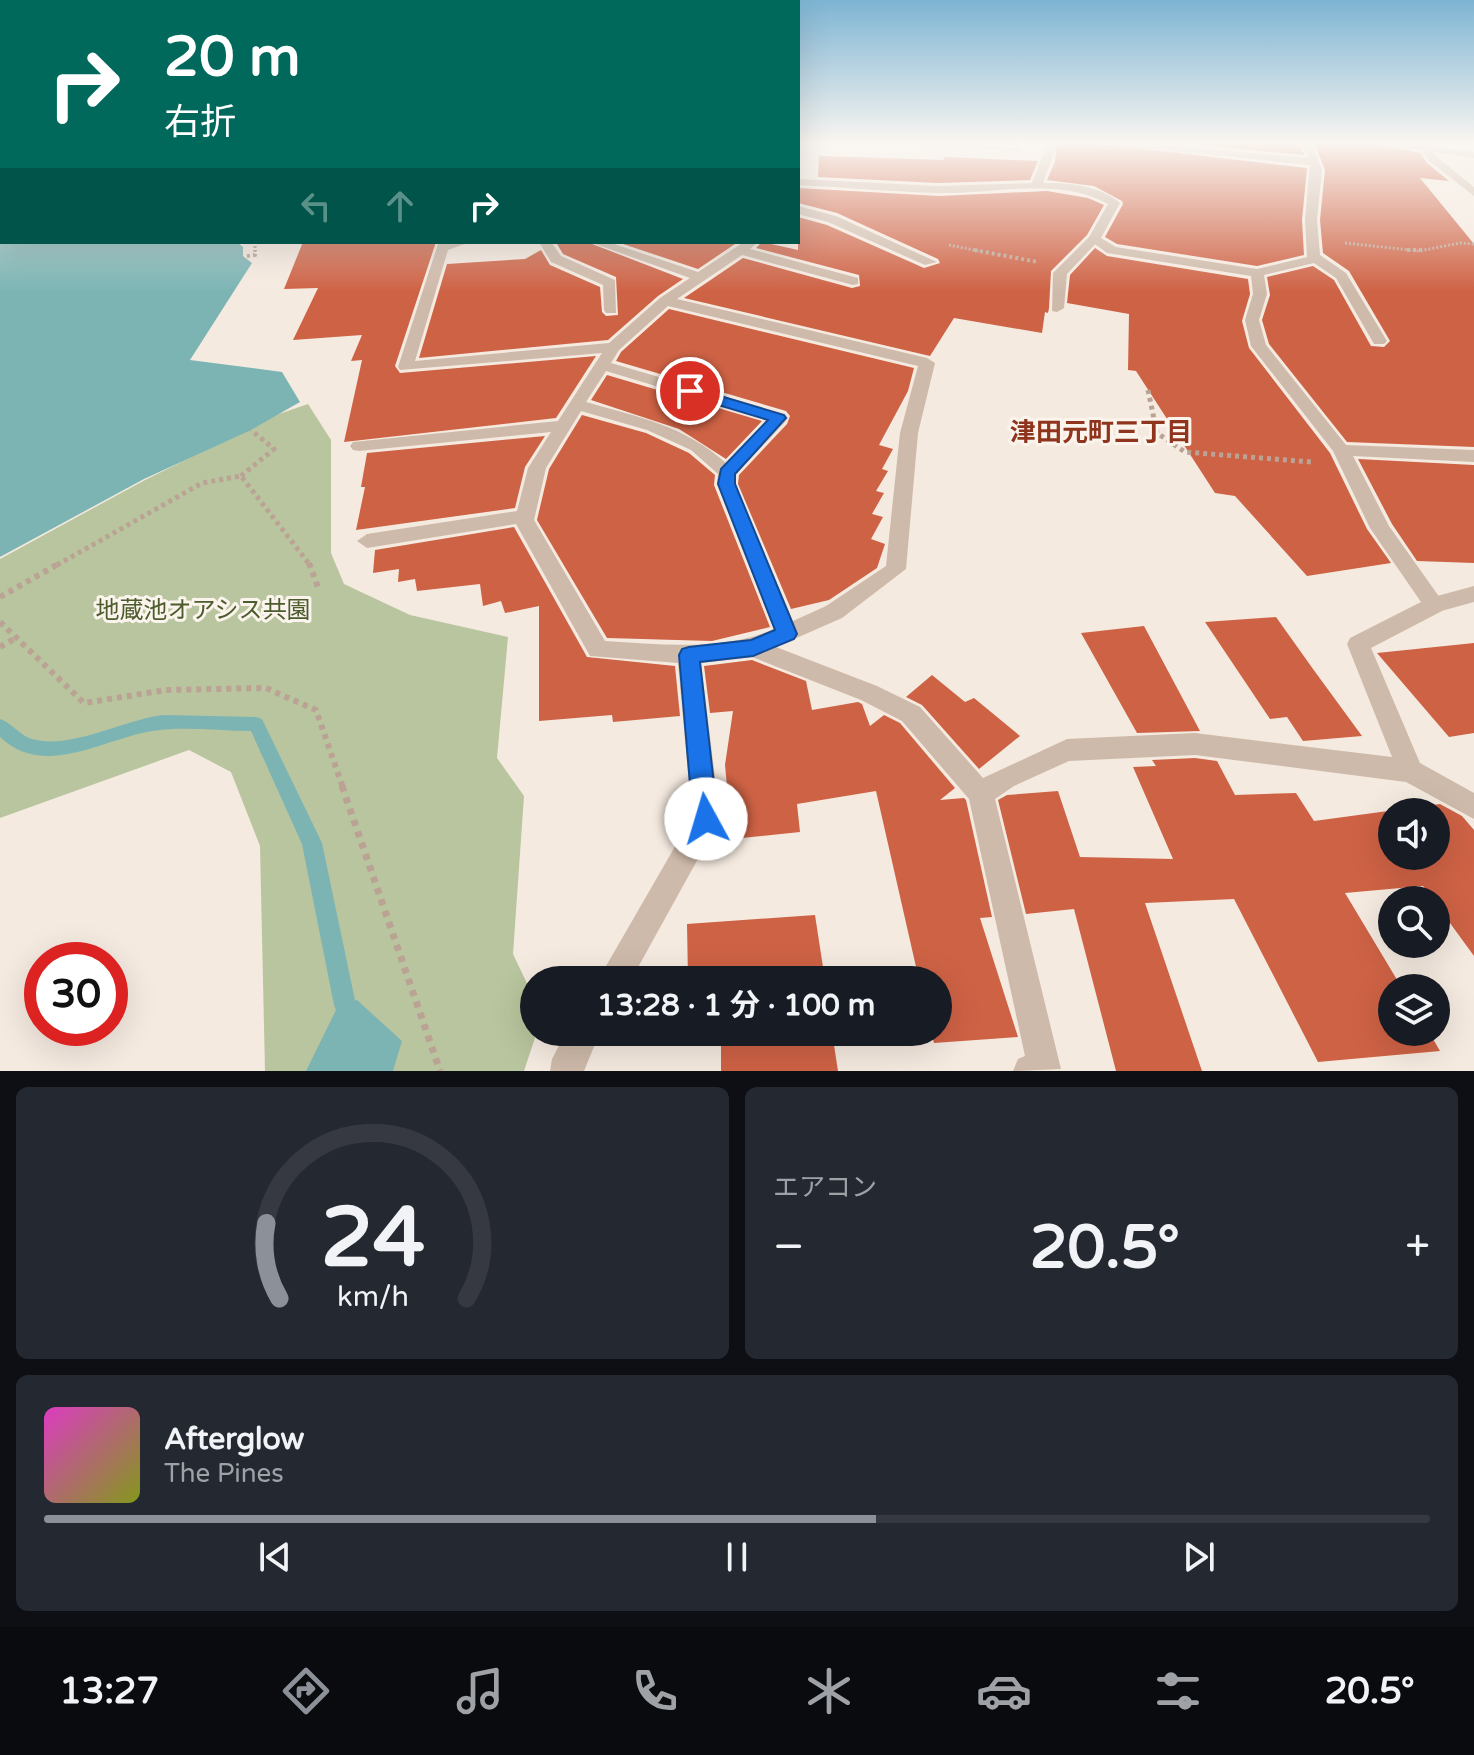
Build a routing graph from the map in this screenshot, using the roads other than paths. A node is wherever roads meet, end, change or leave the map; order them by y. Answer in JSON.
{"nodes":[{"id":1,"x":1085,"y":192,"type":"edge"},
{"id":2,"x":1317,"y":192,"type":"edge"},
{"id":3,"x":800,"y":211,"type":"edge"},
{"id":4,"x":1094,"y":239,"type":"junction"},
{"id":5,"x":455,"y":244,"type":"edge"},
{"id":6,"x":546,"y":244,"type":"edge"},
{"id":7,"x":602,"y":244,"type":"edge"},
{"id":8,"x":746,"y":246,"type":"edge"},
{"id":9,"x":1313,"y":248,"type":"junction"},
{"id":10,"x":930,"y":262,"type":"dead end"},
{"id":11,"x":1257,"y":273,"type":"junction"},
{"id":12,"x":699,"y":277,"type":"junction"},
{"id":13,"x":853,"y":281,"type":"dead end"},
{"id":14,"x":665,"y":301,"type":"junction"},
{"id":15,"x":1057,"y":308,"type":"dead end"},
{"id":16,"x":611,"y":310,"type":"dead end"},
{"id":17,"x":1379,"y":341,"type":"dead end"},
{"id":18,"x":613,"y":347,"type":"junction"},
{"id":19,"x":602,"y":365,"type":"junction"},
{"id":20,"x":577,"y":405,"type":"junction"},
{"id":21,"x":563,"y":426,"type":"junction"},
{"id":22,"x":359,"y":446,"type":"dead end"},
{"id":23,"x":1474,"y":456,"type":"edge"},
{"id":24,"x":1345,"y":457,"type":"junction"},
{"id":25,"x":727,"y":473,"type":"junction"},
{"id":26,"x":525,"y":516,"type":"junction"},
{"id":27,"x":367,"y":541,"type":"dead end"},
{"id":28,"x":1474,"y":594,"type":"edge"},
{"id":29,"x":1434,"y":605,"type":"junction"},
{"id":30,"x":787,"y":634,"type":"junction"},
{"id":31,"x":753,"y":648,"type":"junction"},
{"id":32,"x":689,"y":655,"type":"junction"},
{"id":33,"x":1410,"y":771,"type":"junction"},
{"id":34,"x":981,"y":794,"type":"junction"},
{"id":35,"x":1474,"y":807,"type":"edge"},
{"id":36,"x":622,"y":966,"type":"edge"},
{"id":37,"x":576,"y":1046,"type":"edge"},
{"id":38,"x":567,"y":1071,"type":"edge"},
{"id":39,"x":1030,"y":1071,"type":"edge"}],
"edges":[{"from":1,"to":4,"type":"street"},
{"from":2,"to":9,"type":"street"},
{"from":3,"to":10,"type":"street"},
{"from":4,"to":11,"type":"street"},
{"from":4,"to":15,"type":"street"},
{"from":5,"to":18,"type":"street"},
{"from":6,"to":16,"type":"street"},
{"from":7,"to":12,"type":"street"},
{"from":8,"to":12,"type":"street"},
{"from":8,"to":13,"type":"street"},
{"from":9,"to":11,"type":"street"},
{"from":9,"to":17,"type":"street"},
{"from":11,"to":24,"type":"street"},
{"from":12,"to":14,"type":"street"},
{"from":14,"to":18,"type":"street"},
{"from":14,"to":30,"type":"street"},
{"from":18,"to":19,"type":"street"},
{"from":19,"to":20,"type":"street"},
{"from":19,"to":25,"type":"street"},
{"from":20,"to":21,"type":"street"},
{"from":20,"to":25,"type":"street"},
{"from":21,"to":22,"type":"street"},
{"from":21,"to":26,"type":"street"},
{"from":23,"to":24,"type":"street"},
{"from":24,"to":29,"type":"street"},
{"from":25,"to":30,"type":"street"},
{"from":26,"to":27,"type":"street"},
{"from":26,"to":32,"type":"street"},
{"from":28,"to":29,"type":"street"},
{"from":29,"to":33,"type":"street"},
{"from":30,"to":31,"type":"street"},
{"from":31,"to":32,"type":"street"},
{"from":31,"to":34,"type":"street"},
{"from":32,"to":36,"type":"street"},
{"from":33,"to":34,"type":"street"},
{"from":33,"to":35,"type":"street"},
{"from":34,"to":39,"type":"street"},
{"from":37,"to":38,"type":"street"}]}
